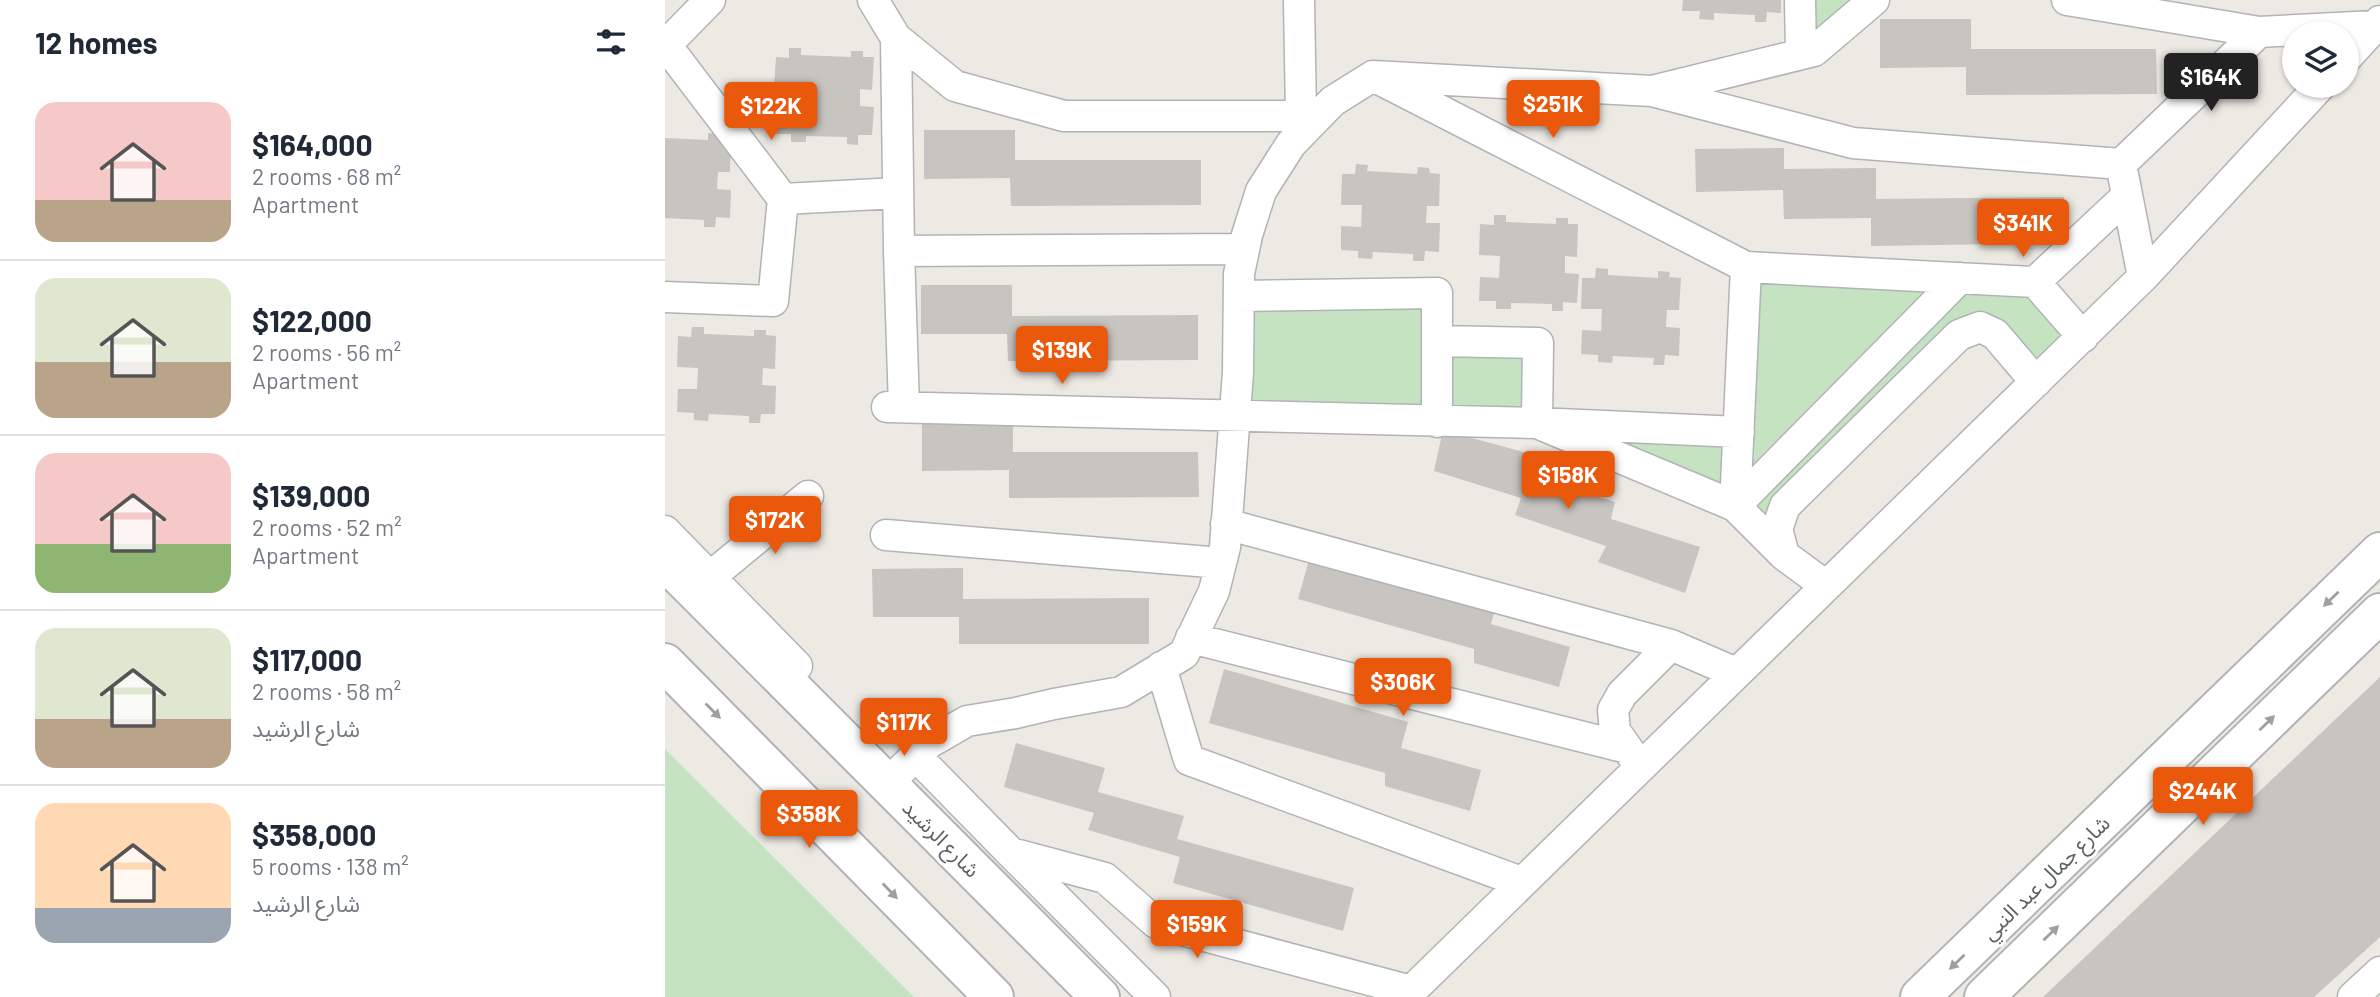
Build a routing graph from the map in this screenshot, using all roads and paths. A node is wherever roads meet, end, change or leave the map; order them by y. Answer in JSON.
{"nodes":[{"id":1,"x":710,"y":0,"type":"edge"},
{"id":2,"x":873,"y":0,"type":"edge"},
{"id":3,"x":1299,"y":0,"type":"edge"},
{"id":4,"x":1800,"y":0,"type":"edge"},
{"id":5,"x":1874,"y":0,"type":"edge"},
{"id":6,"x":2067,"y":0,"type":"edge"},
{"id":7,"x":2377,"y":24,"type":"edge"},
{"id":8,"x":2259,"y":32,"type":"junction"},
{"id":9,"x":896,"y":38,"type":"junction"},
{"id":10,"x":2359,"y":44,"type":"edge"},
{"id":11,"x":665,"y":46,"type":"edge"},
{"id":12,"x":1801,"y":54,"type":"junction"},
{"id":13,"x":1373,"y":76,"type":"junction"},
{"id":14,"x":1652,"y":91,"type":"junction"},
{"id":15,"x":2309,"y":98,"type":"edge"},
{"id":16,"x":1310,"y":116,"type":"junction"},
{"id":17,"x":2121,"y":164,"type":"junction"},
{"id":18,"x":898,"y":193,"type":"junction"},
{"id":19,"x":2127,"y":196,"type":"junction"},
{"id":20,"x":783,"y":199,"type":"junction"},
{"id":21,"x":1244,"y":248,"type":"junction"},
{"id":22,"x":899,"y":251,"type":"junction"},
{"id":23,"x":1746,"y":267,"type":"junction"},
{"id":24,"x":2143,"y":277,"type":"junction"},
{"id":25,"x":1960,"y":278,"type":"junction"},
{"id":26,"x":2035,"y":282,"type":"junction"},
{"id":27,"x":1239,"y":296,"type":"junction"},
{"id":28,"x":665,"y":297,"type":"edge"},
{"id":29,"x":2083,"y":337,"type":"junction"},
{"id":30,"x":1438,"y":341,"type":"junction"},
{"id":31,"x":2036,"y":382,"type":"junction"},
{"id":32,"x":1234,"y":417,"type":"junction"},
{"id":33,"x":1437,"y":422,"type":"junction"},
{"id":34,"x":1537,"y":423,"type":"junction"},
{"id":35,"x":1739,"y":432,"type":"junction"},
{"id":36,"x":808,"y":496,"type":"dead end"},
{"id":37,"x":1735,"y":506,"type":"junction"},
{"id":38,"x":1227,"y":524,"type":"junction"},
{"id":39,"x":665,"y":531,"type":"edge"},
{"id":40,"x":886,"y":535,"type":"dead end"},
{"id":41,"x":2380,"y":552,"type":"edge"},
{"id":42,"x":1784,"y":555,"type":"junction"},
{"id":43,"x":665,"y":561,"type":"edge"},
{"id":44,"x":1221,"y":563,"type":"junction"},
{"id":45,"x":710,"y":577,"type":"junction"},
{"id":46,"x":1826,"y":586,"type":"junction"},
{"id":47,"x":2380,"y":613,"type":"edge"},
{"id":48,"x":1191,"y":638,"type":"junction"},
{"id":49,"x":1671,"y":645,"type":"junction"},
{"id":50,"x":665,"y":663,"type":"edge"},
{"id":51,"x":1161,"y":667,"type":"junction"},
{"id":52,"x":1736,"y":673,"type":"junction"},
{"id":53,"x":1634,"y":757,"type":"junction"},
{"id":54,"x":908,"y":764,"type":"junction"},
{"id":55,"x":1010,"y":853,"type":"junction"},
{"id":56,"x":1521,"y":882,"type":"junction"},
{"id":57,"x":2380,"y":972,"type":"edge"},
{"id":58,"x":1408,"y":994,"type":"edge"},
{"id":59,"x":994,"y":997,"type":"edge"},
{"id":60,"x":1100,"y":997,"type":"edge"},
{"id":61,"x":1122,"y":997,"type":"edge"},
{"id":62,"x":1156,"y":997,"type":"edge"},
{"id":63,"x":1920,"y":997,"type":"edge"},
{"id":64,"x":1984,"y":997,"type":"edge"},
{"id":65,"x":2353,"y":997,"type":"edge"}],
"edges":[{"from":1,"to":11,"type":"street"},
{"from":2,"to":9,"type":"street"},
{"from":3,"to":16,"type":"street"},
{"from":4,"to":12,"type":"street"},
{"from":5,"to":12,"type":"street"},
{"from":6,"to":8,"type":"street"},
{"from":7,"to":8,"type":"street"},
{"from":7,"to":10,"type":"street"},
{"from":8,"to":17,"type":"street"},
{"from":9,"to":16,"type":"street"},
{"from":9,"to":18,"type":"street"},
{"from":11,"to":20,"type":"street"},
{"from":12,"to":14,"type":"street"},
{"from":13,"to":14,"type":"street"},
{"from":13,"to":16,"type":"street"},
{"from":13,"to":23,"type":"street"},
{"from":14,"to":17,"type":"street"},
{"from":15,"to":24,"type":"street"},
{"from":16,"to":21,"type":"street"},
{"from":17,"to":19,"type":"street"},
{"from":18,"to":20,"type":"street"},
{"from":18,"to":22,"type":"street"},
{"from":19,"to":24,"type":"street"},
{"from":19,"to":26,"type":"street"},
{"from":20,"to":28,"type":"street"},
{"from":21,"to":22,"type":"street"},
{"from":21,"to":27,"type":"street"},
{"from":22,"to":32,"type":"street"},
{"from":23,"to":25,"type":"street"},
{"from":23,"to":35,"type":"street"},
{"from":24,"to":29,"type":"street"},
{"from":25,"to":26,"type":"street"},
{"from":25,"to":37,"type":"street"},
{"from":26,"to":29,"type":"street"},
{"from":27,"to":30,"type":"street"},
{"from":27,"to":32,"type":"street"},
{"from":29,"to":31,"type":"street"},
{"from":30,"to":33,"type":"street"},
{"from":30,"to":34,"type":"street"},
{"from":31,"to":42,"type":"street"},
{"from":31,"to":46,"type":"street"},
{"from":32,"to":33,"type":"street"},
{"from":32,"to":38,"type":"street"},
{"from":33,"to":34,"type":"street"},
{"from":34,"to":35,"type":"street"},
{"from":34,"to":37,"type":"street"},
{"from":35,"to":37,"type":"street"},
{"from":36,"to":45,"type":"street"},
{"from":37,"to":42,"type":"street"},
{"from":38,"to":44,"type":"street"},
{"from":38,"to":49,"type":"street"},
{"from":39,"to":45,"type":"street"},
{"from":40,"to":44,"type":"street"},
{"from":41,"to":63,"type":"street","name":"شارع جمال عبد النبي","one_way":true},
{"from":42,"to":46,"type":"street"},
{"from":43,"to":60,"type":"street","name":"شارع الرشيد"},
{"from":44,"to":48,"type":"street"},
{"from":45,"to":54,"type":"street"},
{"from":46,"to":52,"type":"street"},
{"from":64,"to":47,"type":"street","one_way":true},
{"from":48,"to":51,"type":"street"},
{"from":48,"to":53,"type":"street"},
{"from":49,"to":52,"type":"street"},
{"from":49,"to":53,"type":"street"},
{"from":50,"to":59,"type":"street","one_way":true},
{"from":51,"to":54,"type":"street"},
{"from":51,"to":56,"type":"street"},
{"from":52,"to":53,"type":"street"},
{"from":53,"to":56,"type":"street"},
{"from":54,"to":55,"type":"street"},
{"from":54,"to":61,"type":"street"},
{"from":55,"to":58,"type":"street"},
{"from":55,"to":62,"type":"street"},
{"from":56,"to":58,"type":"street"},
{"from":57,"to":65,"type":"street"}]}
